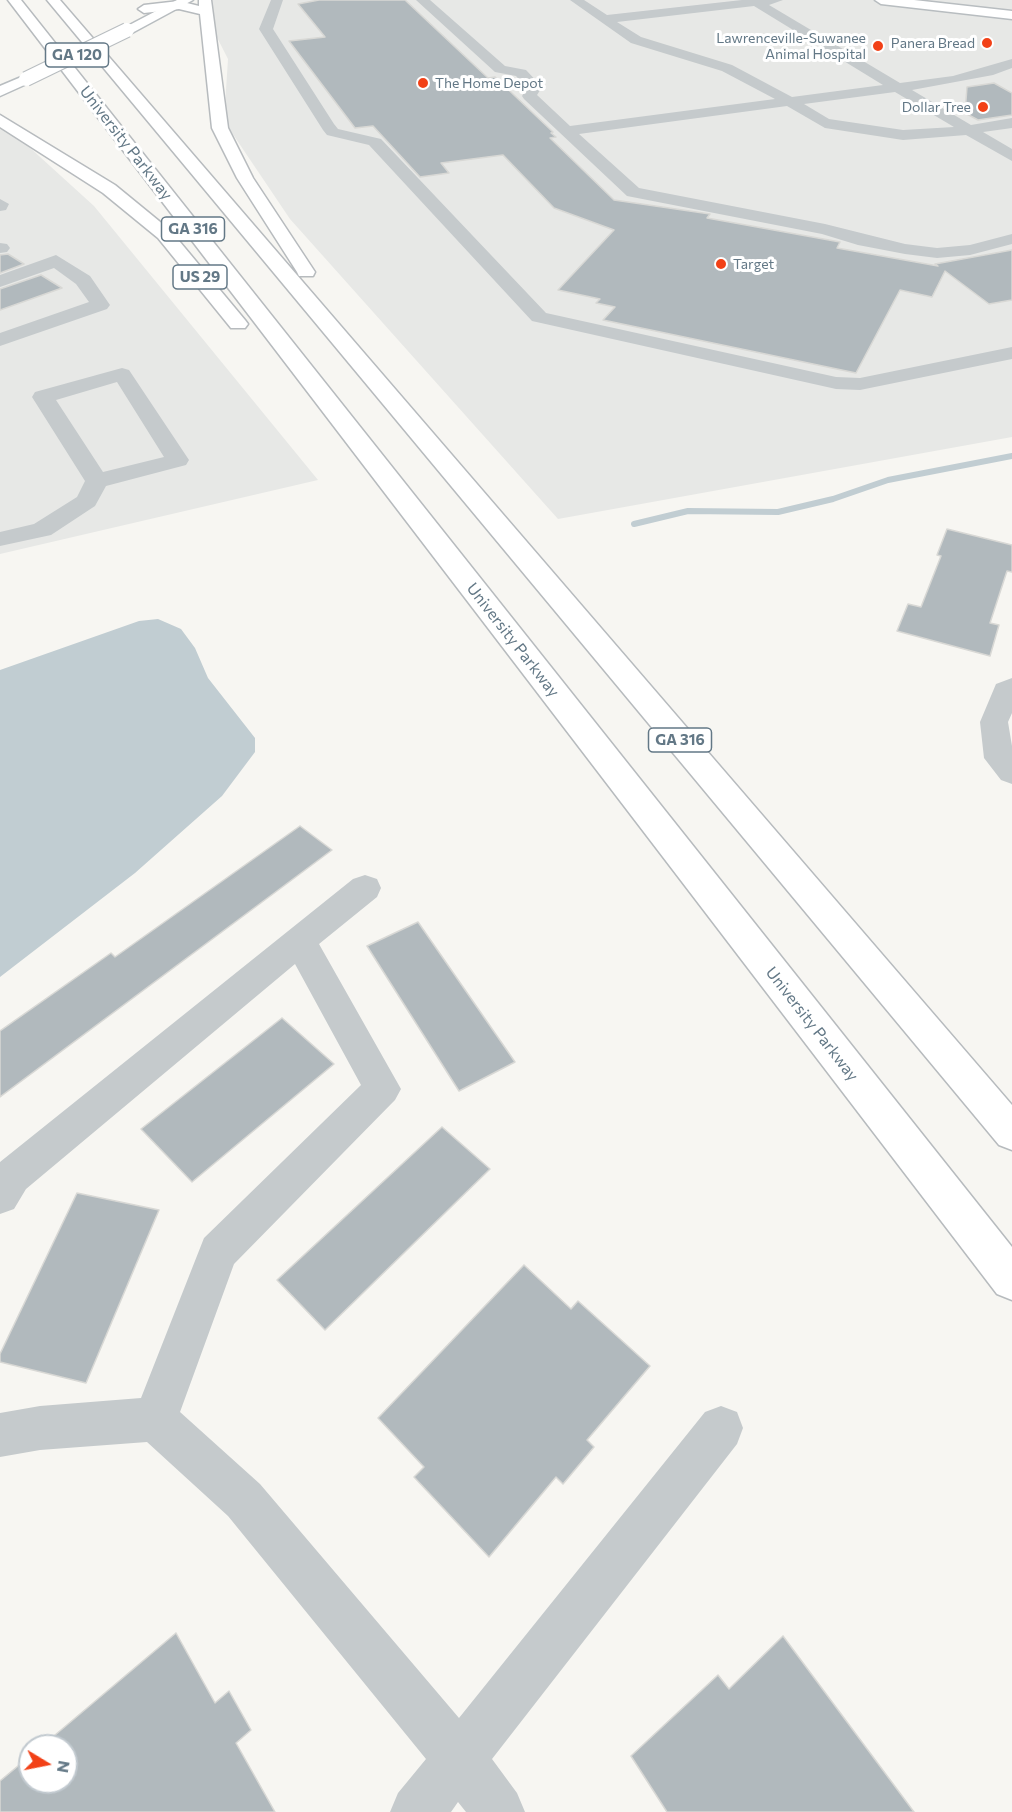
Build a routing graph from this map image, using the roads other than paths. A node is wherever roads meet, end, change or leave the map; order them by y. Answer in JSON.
{"nodes":[{"id":1,"x":14,"y":0,"type":"edge"},
{"id":2,"x":53,"y":0,"type":"edge"},
{"id":3,"x":277,"y":0,"type":"edge"},
{"id":4,"x":422,"y":0,"type":"edge"},
{"id":5,"x":576,"y":0,"type":"edge"},
{"id":6,"x":779,"y":0,"type":"edge"},
{"id":7,"x":881,"y":0,"type":"edge"},
{"id":8,"x":923,"y":0,"type":"edge"},
{"id":9,"x":183,"y":2,"type":"edge"},
{"id":10,"x":757,"y":3,"type":"junction"},
{"id":11,"x":157,"y":5,"type":"edge"},
{"id":12,"x":205,"y":5,"type":"edge"},
{"id":13,"x":1012,"y":8,"type":"edge"},
{"id":14,"x":1012,"y":15,"type":"edge"},
{"id":15,"x":604,"y":19,"type":"junction"},
{"id":16,"x":123,"y":26,"type":"junction"},
{"id":17,"x":1012,"y":63,"type":"edge"},
{"id":18,"x":23,"y":74,"type":"junction"},
{"id":19,"x":0,"y":78,"type":"edge"},
{"id":20,"x":897,"y":87,"type":"junction"},
{"id":21,"x":0,"y":92,"type":"edge"},
{"id":22,"x":787,"y":102,"type":"junction"},
{"id":23,"x":1,"y":121,"type":"edge"},
{"id":24,"x":1012,"y":123,"type":"edge"},
{"id":25,"x":968,"y":130,"type":"junction"},
{"id":26,"x":566,"y":131,"type":"junction"},
{"id":27,"x":1012,"y":156,"type":"edge"},
{"id":28,"x":1012,"y":239,"type":"edge"},
{"id":29,"x":0,"y":280,"type":"edge"},
{"id":30,"x":250,"y":338,"type":"dead end"},
{"id":31,"x":0,"y":340,"type":"edge"},
{"id":32,"x":347,"y":347,"type":"junction"},
{"id":33,"x":1012,"y":353,"type":"edge"},
{"id":34,"x":309,"y":408,"type":"dead end"},
{"id":35,"x":371,"y":459,"type":"junction"},
{"id":36,"x":97,"y":481,"type":"junction"},
{"id":37,"x":0,"y":539,"type":"edge"},
{"id":38,"x":1012,"y":687,"type":"edge"},
{"id":39,"x":1012,"y":773,"type":"edge"},
{"id":40,"x":365,"y":888,"type":"dead end"},
{"id":41,"x":300,"y":941,"type":"junction"},
{"id":42,"x":1012,"y":1133,"type":"edge"},
{"id":43,"x":0,"y":1196,"type":"edge"},
{"id":44,"x":1012,"y":1280,"type":"edge"},
{"id":45,"x":156,"y":1419,"type":"junction"},
{"id":46,"x":722,"y":1428,"type":"dead end"},
{"id":47,"x":0,"y":1434,"type":"edge"},
{"id":48,"x":459,"y":1759,"type":"junction"},
{"id":49,"x":417,"y":1812,"type":"edge"},
{"id":50,"x":498,"y":1812,"type":"edge"}],
"edges":[{"from":1,"to":35,"type":"main road","name":"University Parkway","number":"GA 316"},
{"from":2,"to":32,"type":"main road","name":"University Parkway","number":"GA 316"},
{"from":3,"to":33,"type":"street"},
{"from":4,"to":26,"type":"street"},
{"from":5,"to":15,"type":"street"},
{"from":6,"to":10,"type":"street"},
{"from":7,"to":14,"type":"main road"},
{"from":8,"to":13,"type":"main road"},
{"from":9,"to":11,"type":"main road","number":"GA 120"},
{"from":9,"to":12,"type":"main road"},
{"from":10,"to":15,"type":"street"},
{"from":10,"to":20,"type":"street"},
{"from":11,"to":16,"type":"main road","number":"GA 120"},
{"from":11,"to":16,"type":"main road","number":"GA 120"},
{"from":12,"to":32,"type":"main road"},
{"from":15,"to":22,"type":"street"},
{"from":16,"to":18,"type":"main road","number":"GA 120","bridge":true},
{"from":17,"to":20,"type":"street"},
{"from":18,"to":19,"type":"main road","number":"GA 120"},
{"from":18,"to":21,"type":"main road","number":"GA 120"},
{"from":20,"to":22,"type":"street"},
{"from":20,"to":25,"type":"street"},
{"from":22,"to":25,"type":"street"},
{"from":22,"to":26,"type":"street"},
{"from":23,"to":30,"type":"main road","number":"US 29"},
{"from":24,"to":25,"type":"street"},
{"from":25,"to":27,"type":"street"},
{"from":26,"to":28,"type":"street"},
{"from":29,"to":31,"type":"street"},
{"from":32,"to":42,"type":"main road","name":"University Parkway","number":"GA 316"},
{"from":34,"to":35,"type":"main road"},
{"from":35,"to":44,"type":"main road","name":"University Parkway","number":"GA 316"},
{"from":36,"to":36,"type":"street"},
{"from":36,"to":37,"type":"street"},
{"from":38,"to":39,"type":"street"},
{"from":40,"to":41,"type":"street"},
{"from":41,"to":43,"type":"street"},
{"from":41,"to":45,"type":"street"},
{"from":45,"to":47,"type":"street"},
{"from":45,"to":48,"type":"street"},
{"from":46,"to":48,"type":"street"},
{"from":48,"to":49,"type":"street"},
{"from":48,"to":50,"type":"street"}]}
